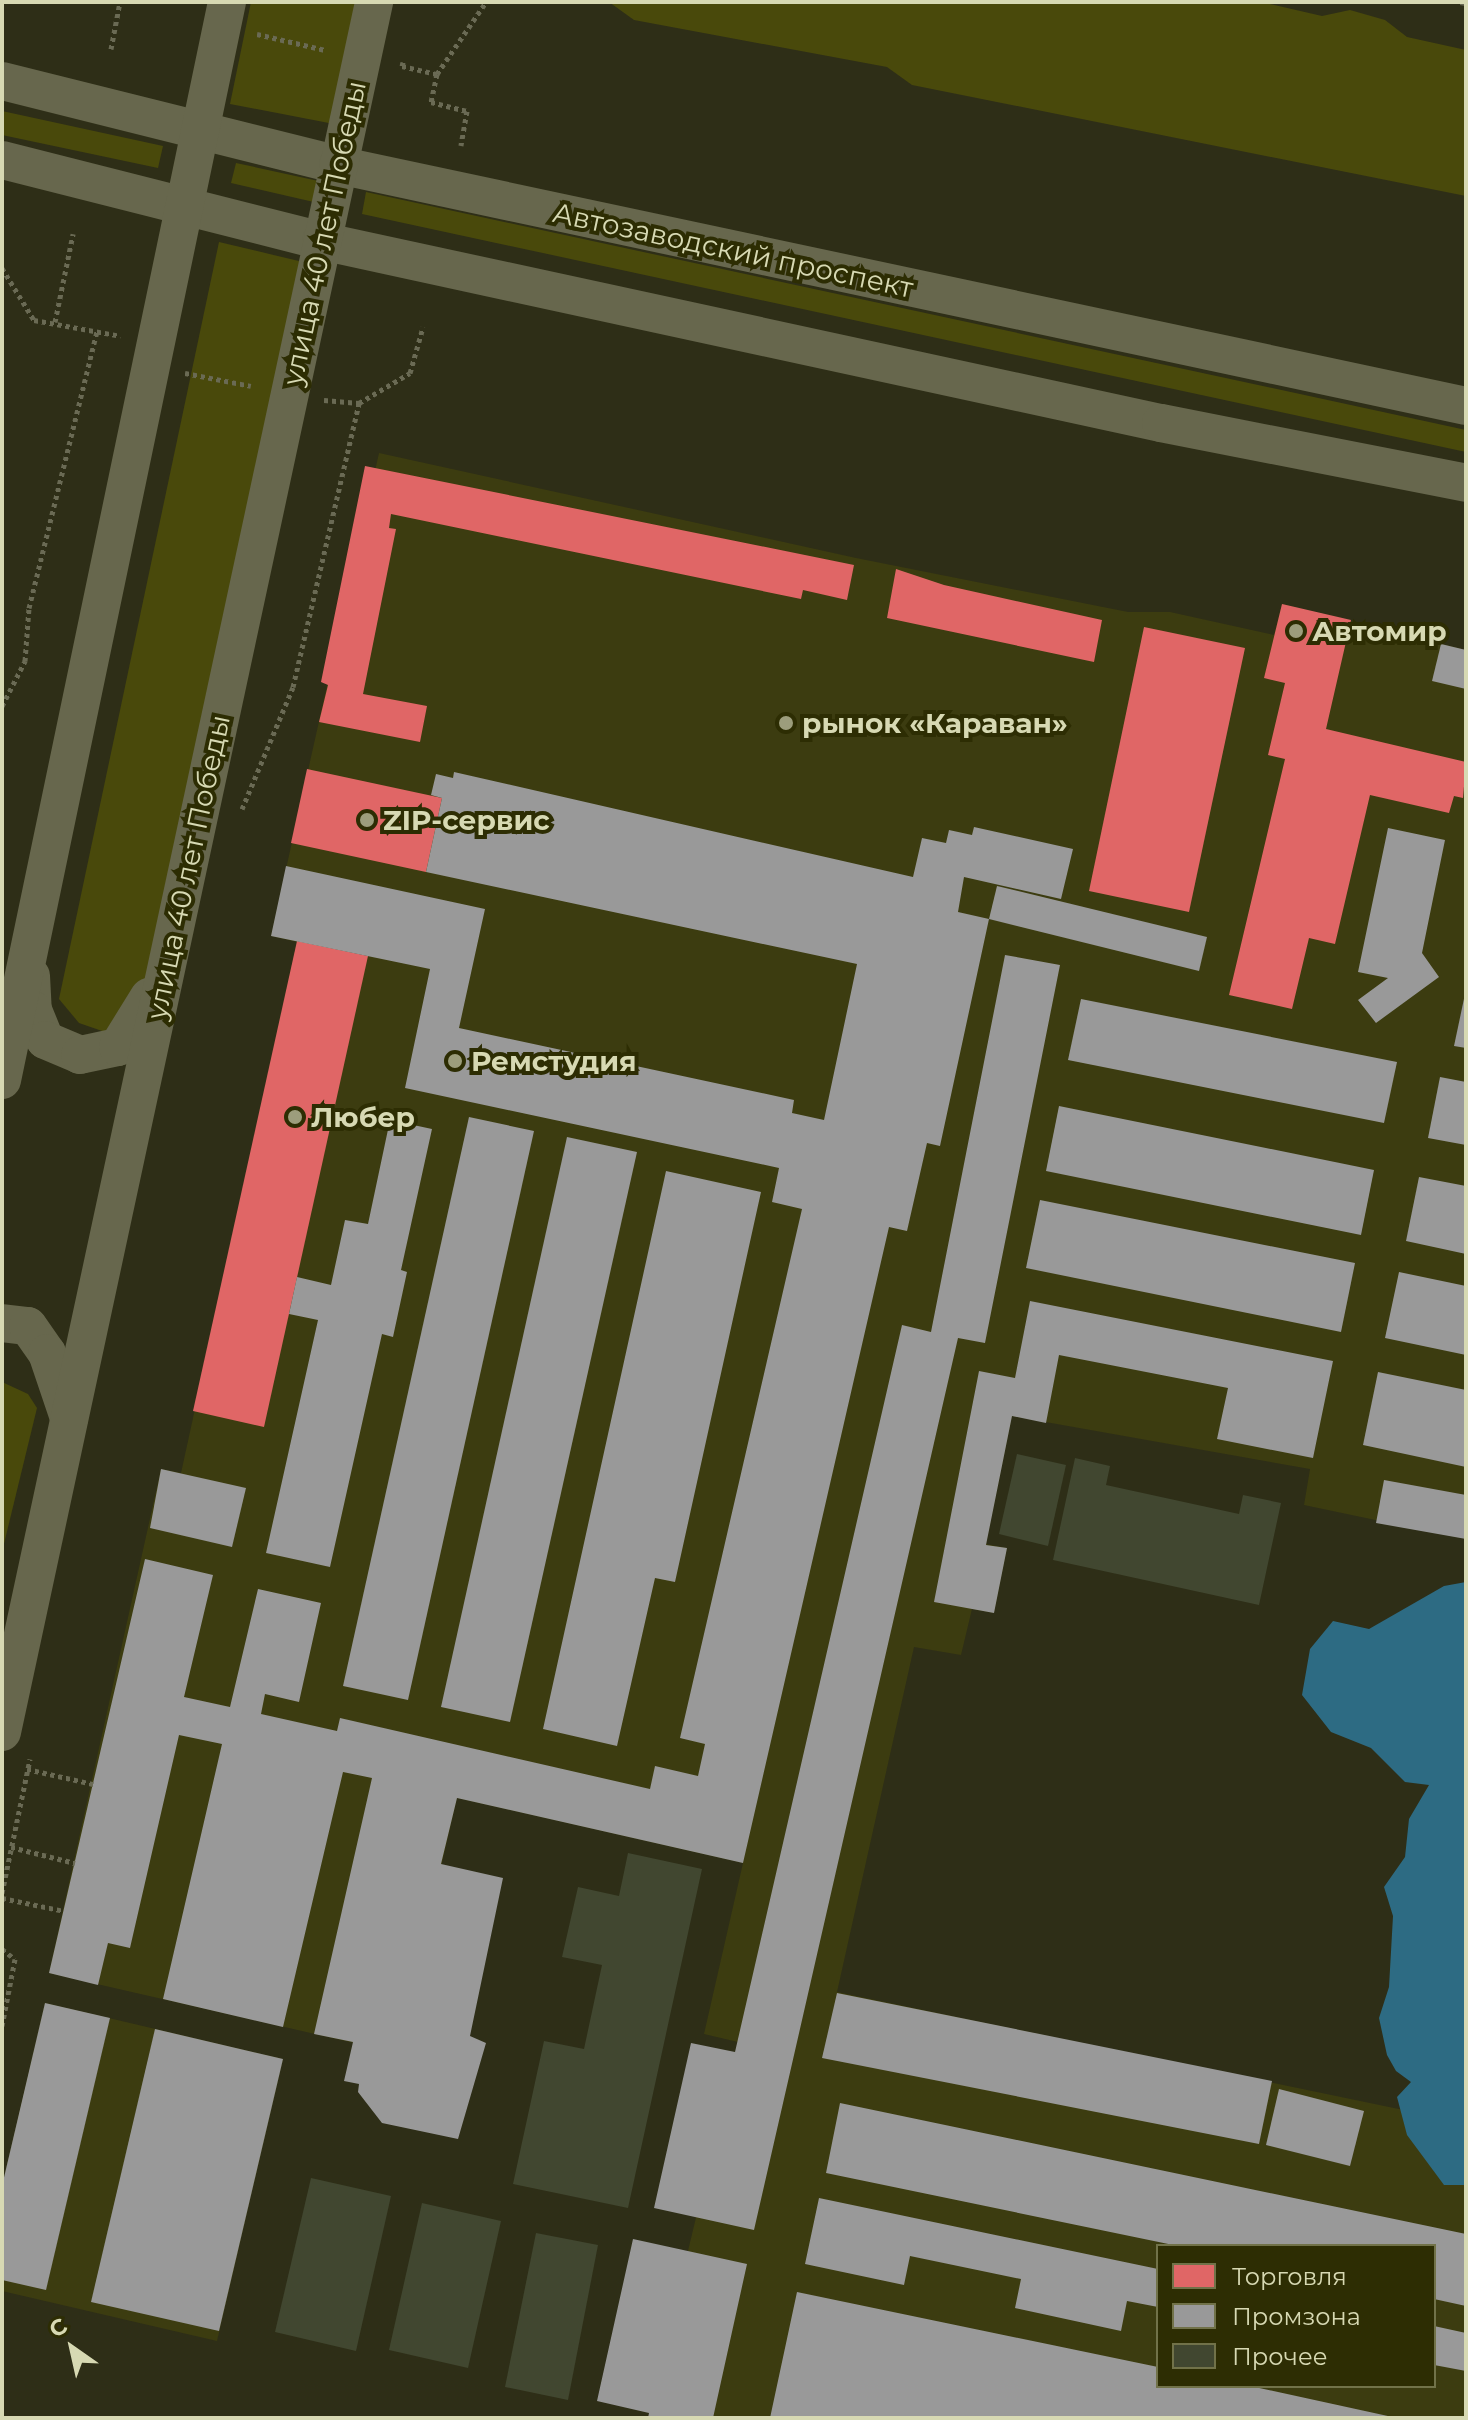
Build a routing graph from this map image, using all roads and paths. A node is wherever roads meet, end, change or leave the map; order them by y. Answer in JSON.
{"nodes":[{"id":1,"x":120,"y":2,"type":"edge"},
{"id":2,"x":227,"y":2,"type":"edge"},
{"id":3,"x":374,"y":2,"type":"edge"},
{"id":4,"x":486,"y":2,"type":"edge"},
{"id":5,"x":1460,"y":2,"type":"edge"},
{"id":6,"x":1466,"y":3,"type":"edge"},
{"id":7,"x":250,"y":33,"type":"dead end"},
{"id":8,"x":111,"y":49,"type":"dead end"},
{"id":9,"x":331,"y":51,"type":"dead end"},
{"id":10,"x":402,"y":66,"type":"dead end"},
{"id":11,"x":437,"y":74,"type":"junction"},
{"id":12,"x":2,"y":81,"type":"edge"},
{"id":13,"x":201,"y":131,"type":"junction"},
{"id":14,"x":461,"y":145,"type":"dead end"},
{"id":15,"x":2,"y":160,"type":"edge"},
{"id":16,"x":338,"y":165,"type":"junction"},
{"id":17,"x":186,"y":205,"type":"junction"},
{"id":18,"x":73,"y":234,"type":"dead end"},
{"id":19,"x":321,"y":241,"type":"junction"},
{"id":20,"x":2,"y":268,"type":"edge"},
{"id":21,"x":55,"y":322,"type":"junction"},
{"id":22,"x":423,"y":327,"type":"dead end"},
{"id":23,"x":97,"y":331,"type":"junction"},
{"id":24,"x":126,"y":337,"type":"dead end"},
{"id":25,"x":169,"y":370,"type":"dead end"},
{"id":26,"x":251,"y":386,"type":"dead end"},
{"id":27,"x":312,"y":399,"type":"dead end"},
{"id":28,"x":359,"y":403,"type":"junction"},
{"id":29,"x":1466,"y":406,"type":"edge"},
{"id":30,"x":1466,"y":483,"type":"edge"},
{"id":31,"x":2,"y":706,"type":"edge"},
{"id":32,"x":235,"y":824,"type":"dead end"},
{"id":33,"x":29,"y":941,"type":"junction"},
{"id":34,"x":164,"y":973,"type":"junction"},
{"id":35,"x":2,"y":1080,"type":"edge"},
{"id":36,"x":2,"y":1323,"type":"edge"},
{"id":37,"x":69,"y":1418,"type":"junction"},
{"id":38,"x":2,"y":1732,"type":"edge"},
{"id":39,"x":27,"y":1769,"type":"dead end"},
{"id":40,"x":93,"y":1784,"type":"dead end"},
{"id":41,"x":11,"y":1847,"type":"dead end"},
{"id":42,"x":75,"y":1863,"type":"dead end"},
{"id":43,"x":2,"y":1898,"type":"edge"},
{"id":44,"x":64,"y":1911,"type":"dead end"},
{"id":45,"x":2,"y":1949,"type":"edge"},
{"id":46,"x":2,"y":2026,"type":"edge"}],
"edges":[{"from":1,"to":8,"type":"path"},
{"from":2,"to":13,"type":"street"},
{"from":3,"to":16,"type":"street","name":"улица 40 лет Победы"},
{"from":4,"to":11,"type":"path"},
{"from":5,"to":6,"type":"path"},
{"from":7,"to":9,"type":"path"},
{"from":10,"to":11,"type":"path"},
{"from":11,"to":14,"type":"path"},
{"from":12,"to":13,"type":"street","name":"Автозаводский проспект"},
{"from":13,"to":16,"type":"street","name":"Автозаводский проспект"},
{"from":13,"to":17,"type":"street"},
{"from":15,"to":17,"type":"street"},
{"from":16,"to":19,"type":"street","name":"улица 40 лет Победы"},
{"from":16,"to":29,"type":"street","name":"Автозаводский проспект"},
{"from":17,"to":19,"type":"street"},
{"from":17,"to":33,"type":"street"},
{"from":18,"to":21,"type":"path"},
{"from":19,"to":30,"type":"street"},
{"from":19,"to":34,"type":"street","name":"улица 40 лет Победы"},
{"from":20,"to":21,"type":"path"},
{"from":21,"to":23,"type":"path"},
{"from":22,"to":28,"type":"path"},
{"from":23,"to":24,"type":"path"},
{"from":23,"to":31,"type":"path"},
{"from":25,"to":26,"type":"path"},
{"from":27,"to":28,"type":"path"},
{"from":28,"to":32,"type":"path"},
{"from":33,"to":34,"type":"street"},
{"from":33,"to":35,"type":"street"},
{"from":34,"to":37,"type":"street","name":"улица 40 лет Победы"},
{"from":36,"to":37,"type":"street"},
{"from":37,"to":38,"type":"street","name":"улица 40 лет Победы"},
{"from":39,"to":40,"type":"path"},
{"from":41,"to":42,"type":"path"},
{"from":43,"to":44,"type":"path"},
{"from":45,"to":46,"type":"path"}]}
